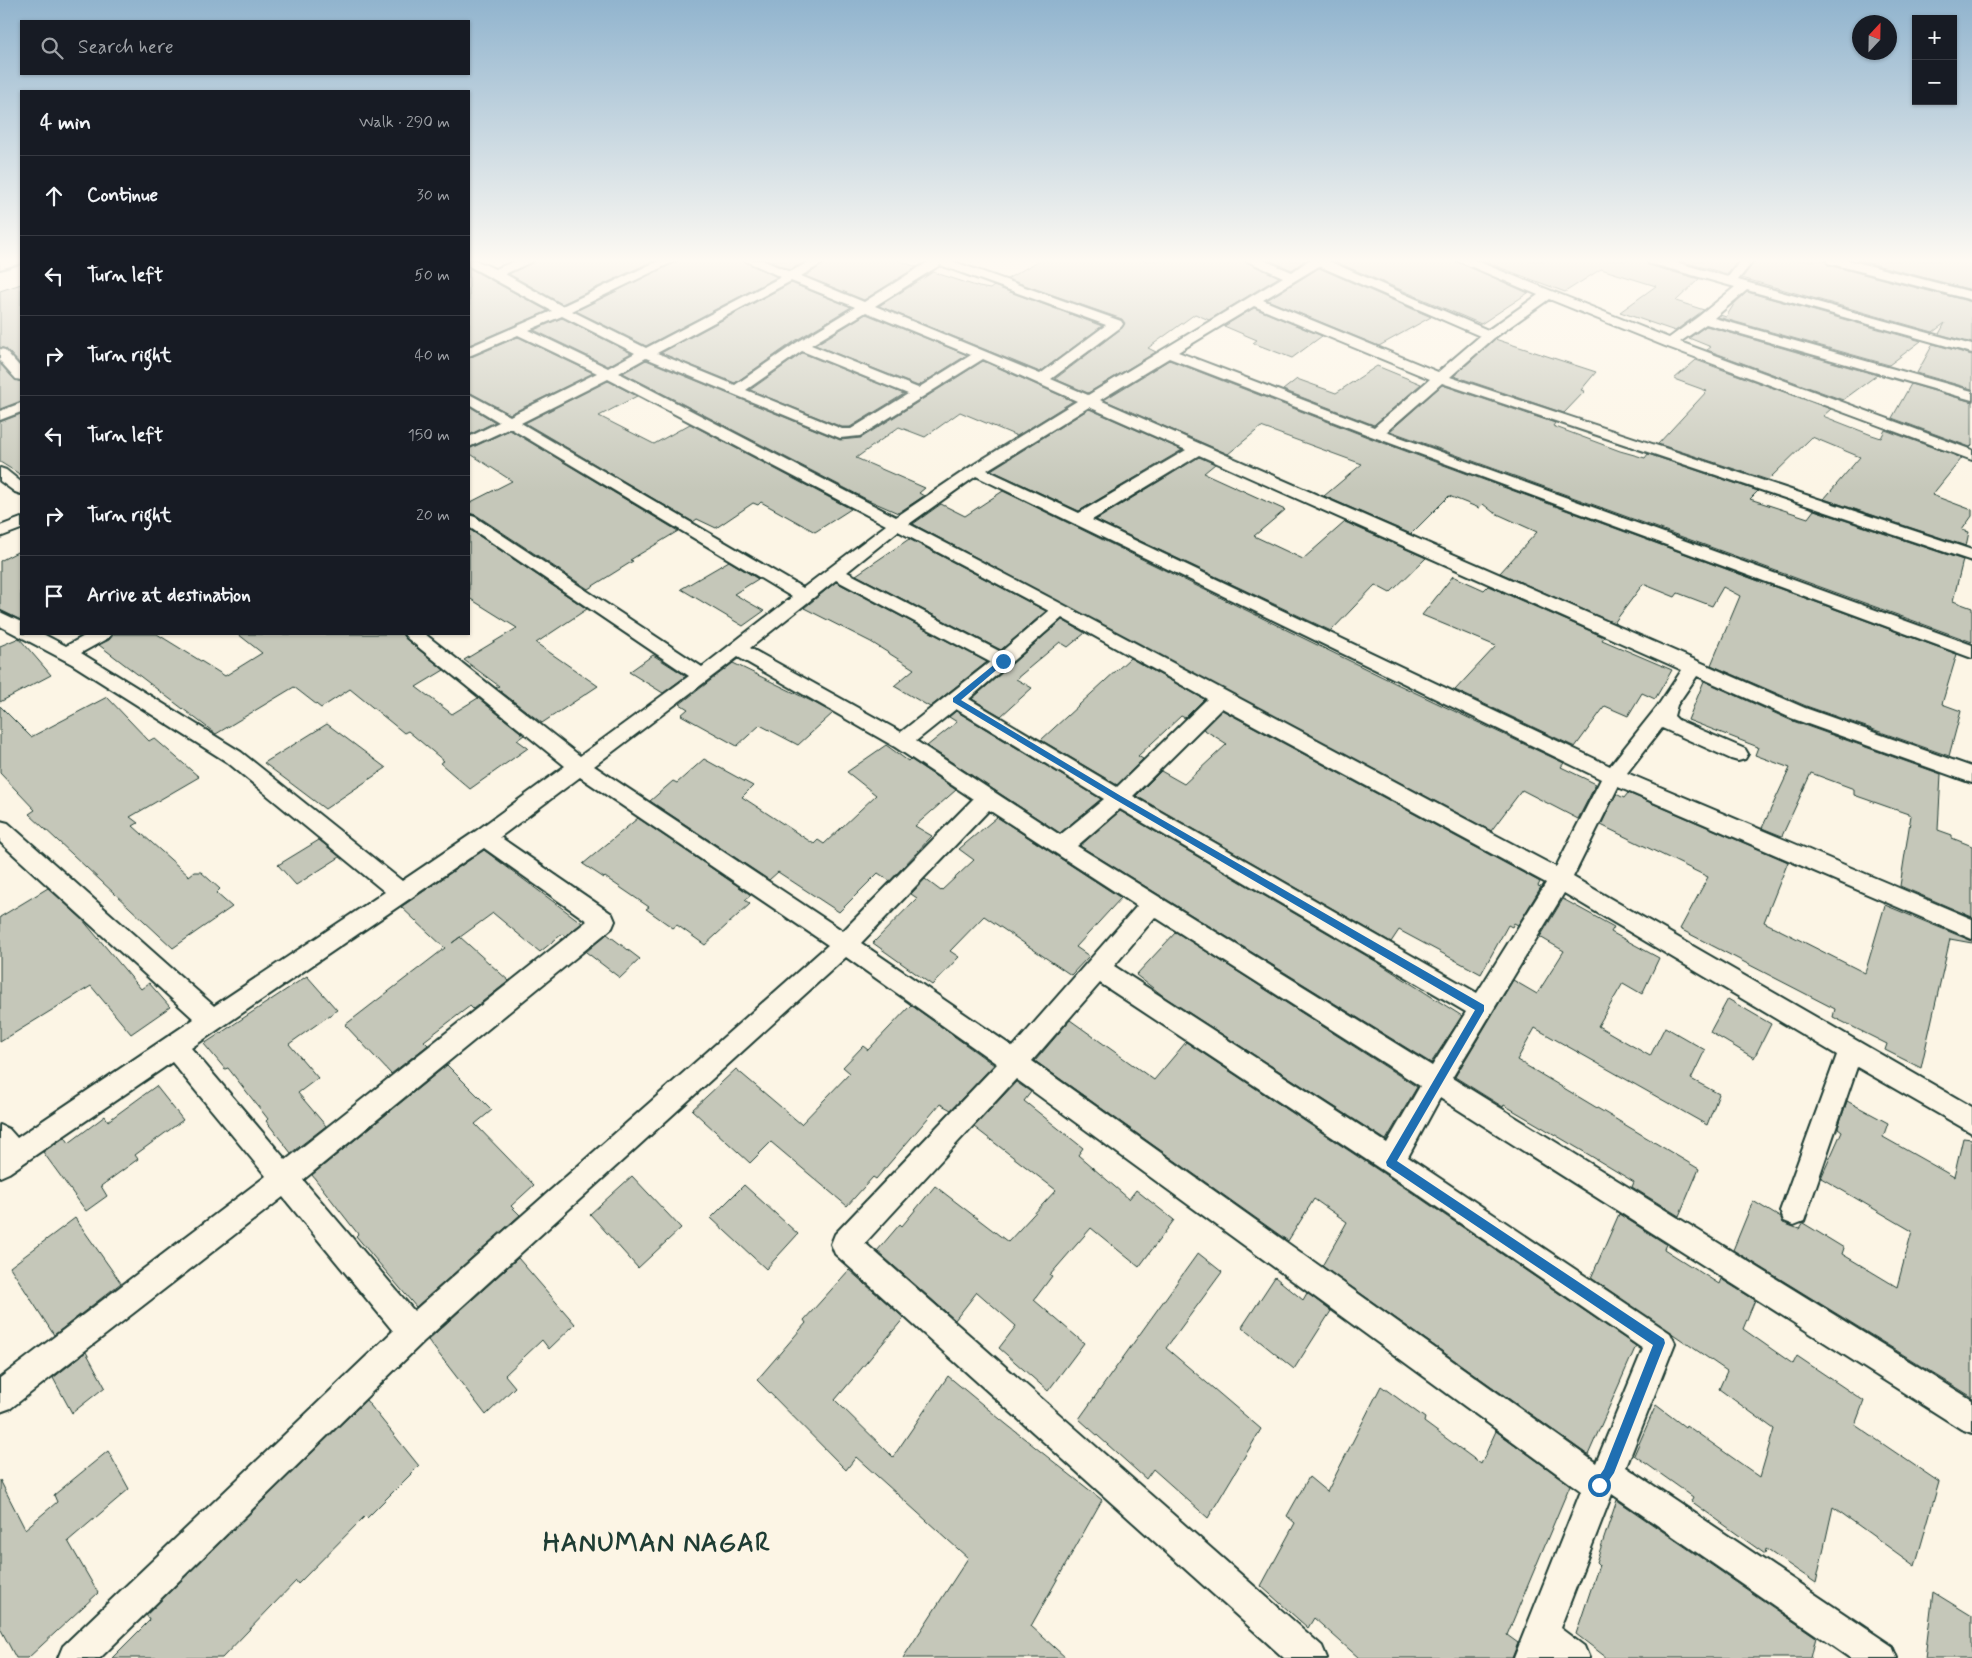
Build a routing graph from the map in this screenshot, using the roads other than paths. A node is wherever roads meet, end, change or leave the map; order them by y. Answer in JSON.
{"nodes":[{"id":1,"x":502,"y":337,"type":"edge"},
{"id":2,"x":533,"y":337,"type":"edge"},
{"id":3,"x":614,"y":337,"type":"edge"},
{"id":4,"x":676,"y":337,"type":"edge"},
{"id":5,"x":815,"y":337,"type":"edge"},
{"id":6,"x":941,"y":337,"type":"edge"},
{"id":7,"x":1098,"y":337,"type":"edge"},
{"id":8,"x":1192,"y":337,"type":"edge"},
{"id":9,"x":1341,"y":337,"type":"edge"},
{"id":10,"x":1487,"y":337,"type":"edge"},
{"id":11,"x":1656,"y":337,"type":"edge"},
{"id":12,"x":1678,"y":337,"type":"edge"},
{"id":13,"x":1768,"y":337,"type":"edge"},
{"id":14,"x":1933,"y":337,"type":"edge"},
{"id":15,"x":1670,"y":343,"type":"junction"},
{"id":16,"x":801,"y":346,"type":"junction"},
{"id":17,"x":1972,"y":348,"type":"edge"},
{"id":18,"x":470,"y":352,"type":"edge"},
{"id":19,"x":1168,"y":352,"type":"junction"},
{"id":20,"x":0,"y":353,"type":"edge"},
{"id":21,"x":646,"y":353,"type":"junction"},
{"id":22,"x":982,"y":354,"type":"junction"},
{"id":23,"x":608,"y":373,"type":"junction"},
{"id":24,"x":20,"y":375,"type":"edge"},
{"id":25,"x":1440,"y":378,"type":"junction"},
{"id":26,"x":1041,"y":380,"type":"junction"},
{"id":27,"x":735,"y":392,"type":"junction"},
{"id":28,"x":920,"y":394,"type":"junction"},
{"id":29,"x":1972,"y":396,"type":"edge"},
{"id":30,"x":470,"y":399,"type":"edge"},
{"id":31,"x":1086,"y":402,"type":"junction"},
{"id":32,"x":20,"y":407,"type":"edge"},
{"id":33,"x":0,"y":416,"type":"edge"},
{"id":34,"x":509,"y":422,"type":"junction"},
{"id":35,"x":1376,"y":433,"type":"junction"},
{"id":36,"x":470,"y":442,"type":"edge"},
{"id":37,"x":1198,"y":449,"type":"junction"},
{"id":38,"x":1972,"y":455,"type":"edge"},
{"id":39,"x":975,"y":470,"type":"junction"},
{"id":40,"x":0,"y":473,"type":"edge"},
{"id":41,"x":20,"y":488,"type":"edge"},
{"id":42,"x":470,"y":521,"type":"edge"},
{"id":43,"x":1078,"y":521,"type":"junction"},
{"id":44,"x":20,"y":523,"type":"edge"},
{"id":45,"x":896,"y":525,"type":"junction"},
{"id":46,"x":0,"y":532,"type":"edge"},
{"id":47,"x":1972,"y":556,"type":"edge"},
{"id":48,"x":835,"y":573,"type":"junction"},
{"id":49,"x":803,"y":596,"type":"junction"},
{"id":50,"x":1061,"y":610,"type":"junction"},
{"id":51,"x":0,"y":618,"type":"edge"},
{"id":52,"x":20,"y":629,"type":"edge"},
{"id":53,"x":31,"y":635,"type":"edge"},
{"id":54,"x":100,"y":635,"type":"edge"},
{"id":55,"x":413,"y":635,"type":"edge"},
{"id":56,"x":736,"y":648,"type":"junction"},
{"id":57,"x":1972,"y":652,"type":"edge"},
{"id":58,"x":67,"y":653,"type":"junction"},
{"id":59,"x":1003,"y":661,"type":"junction"},
{"id":60,"x":1694,"y":667,"type":"junction"},
{"id":61,"x":702,"y":676,"type":"junction"},
{"id":62,"x":1220,"y":698,"type":"junction"},
{"id":63,"x":956,"y":700,"type":"junction"},
{"id":64,"x":1664,"y":711,"type":"junction"},
{"id":65,"x":902,"y":742,"type":"junction"},
{"id":66,"x":1738,"y":754,"type":"dead end"},
{"id":67,"x":578,"y":766,"type":"junction"},
{"id":68,"x":1972,"y":775,"type":"edge"},
{"id":69,"x":1613,"y":776,"type":"junction"},
{"id":70,"x":987,"y":798,"type":"junction"},
{"id":71,"x":1119,"y":798,"type":"junction"},
{"id":72,"x":0,"y":829,"type":"edge"},
{"id":73,"x":484,"y":837,"type":"junction"},
{"id":74,"x":1061,"y":847,"type":"junction"},
{"id":75,"x":1560,"y":880,"type":"junction"},
{"id":76,"x":402,"y":894,"type":"junction"},
{"id":77,"x":1152,"y":904,"type":"junction"},
{"id":78,"x":1972,"y":929,"type":"edge"},
{"id":79,"x":845,"y":944,"type":"junction"},
{"id":80,"x":1099,"y":969,"type":"junction"},
{"id":81,"x":1481,"y":1008,"type":"junction"},
{"id":82,"x":212,"y":1020,"type":"junction"},
{"id":83,"x":174,"y":1046,"type":"junction"},
{"id":84,"x":1851,"y":1050,"type":"junction"},
{"id":85,"x":1016,"y":1063,"type":"junction"},
{"id":86,"x":1436,"y":1082,"type":"junction"},
{"id":87,"x":1972,"y":1121,"type":"edge"},
{"id":88,"x":5,"y":1152,"type":"edge"},
{"id":89,"x":1391,"y":1162,"type":"junction"},
{"id":90,"x":284,"y":1179,"type":"junction"},
{"id":91,"x":1794,"y":1211,"type":"dead end"},
{"id":92,"x":413,"y":1332,"type":"junction"},
{"id":93,"x":0,"y":1397,"type":"edge"},
{"id":94,"x":1972,"y":1418,"type":"edge"},
{"id":95,"x":1603,"y":1479,"type":"junction"},
{"id":96,"x":1535,"y":1646,"type":"edge"},
{"id":97,"x":75,"y":1658,"type":"edge"},
{"id":98,"x":1310,"y":1658,"type":"edge"},
{"id":99,"x":1572,"y":1658,"type":"edge"},
{"id":100,"x":1880,"y":1658,"type":"edge"}],
"edges":[{"from":1,"to":18,"type":"street"},
{"from":2,"to":23,"type":"street"},
{"from":3,"to":21,"type":"street"},
{"from":4,"to":21,"type":"street"},
{"from":5,"to":16,"type":"street"},
{"from":6,"to":22,"type":"street"},
{"from":7,"to":26,"type":"street"},
{"from":8,"to":19,"type":"street"},
{"from":9,"to":25,"type":"street"},
{"from":10,"to":25,"type":"street"},
{"from":11,"to":15,"type":"street"},
{"from":12,"to":15,"type":"street"},
{"from":13,"to":29,"type":"street"},
{"from":14,"to":17,"type":"street"},
{"from":15,"to":38,"type":"street"},
{"from":16,"to":27,"type":"street"},
{"from":16,"to":28,"type":"street"},
{"from":19,"to":31,"type":"street"},
{"from":19,"to":35,"type":"street"},
{"from":20,"to":24,"type":"street"},
{"from":21,"to":23,"type":"street"},
{"from":21,"to":27,"type":"street"},
{"from":22,"to":26,"type":"street"},
{"from":22,"to":28,"type":"street"},
{"from":23,"to":34,"type":"street"},
{"from":23,"to":45,"type":"street"},
{"from":25,"to":35,"type":"street"},
{"from":25,"to":47,"type":"street"},
{"from":26,"to":31,"type":"street"},
{"from":27,"to":28,"type":"street"},
{"from":30,"to":34,"type":"street"},
{"from":31,"to":37,"type":"street"},
{"from":31,"to":39,"type":"street"},
{"from":32,"to":33,"type":"street"},
{"from":34,"to":36,"type":"street"},
{"from":34,"to":49,"type":"street"},
{"from":35,"to":57,"type":"street"},
{"from":37,"to":43,"type":"street"},
{"from":37,"to":60,"type":"street"},
{"from":39,"to":43,"type":"street"},
{"from":39,"to":45,"type":"street"},
{"from":40,"to":41,"type":"street"},
{"from":42,"to":61,"type":"street"},
{"from":43,"to":69,"type":"street"},
{"from":44,"to":46,"type":"street"},
{"from":45,"to":48,"type":"street"},
{"from":45,"to":50,"type":"street"},
{"from":48,"to":49,"type":"street"},
{"from":48,"to":59,"type":"street"},
{"from":49,"to":56,"type":"street"},
{"from":50,"to":59,"type":"street"},
{"from":50,"to":62,"type":"street"},
{"from":51,"to":52,"type":"street"},
{"from":53,"to":58,"type":"street"},
{"from":54,"to":58,"type":"street"},
{"from":55,"to":67,"type":"street"},
{"from":56,"to":61,"type":"street"},
{"from":56,"to":65,"type":"street"},
{"from":58,"to":76,"type":"street"},
{"from":59,"to":63,"type":"street"},
{"from":60,"to":64,"type":"street"},
{"from":60,"to":68,"type":"street"},
{"from":61,"to":67,"type":"street"},
{"from":62,"to":71,"type":"street"},
{"from":62,"to":75,"type":"street"},
{"from":63,"to":65,"type":"street"},
{"from":63,"to":71,"type":"street"},
{"from":64,"to":66,"type":"street"},
{"from":64,"to":69,"type":"street"},
{"from":65,"to":70,"type":"street"},
{"from":67,"to":73,"type":"street"},
{"from":67,"to":79,"type":"street"},
{"from":69,"to":75,"type":"street"},
{"from":69,"to":78,"type":"street"},
{"from":70,"to":74,"type":"street"},
{"from":70,"to":79,"type":"street"},
{"from":71,"to":74,"type":"street"},
{"from":71,"to":81,"type":"street"},
{"from":72,"to":82,"type":"street"},
{"from":73,"to":76,"type":"street"},
{"from":73,"to":90,"type":"street"},
{"from":74,"to":77,"type":"street"},
{"from":75,"to":81,"type":"street"},
{"from":75,"to":84,"type":"street"},
{"from":76,"to":82,"type":"street"},
{"from":77,"to":80,"type":"street"},
{"from":77,"to":86,"type":"street"},
{"from":79,"to":85,"type":"street"},
{"from":79,"to":92,"type":"street"},
{"from":80,"to":85,"type":"street"},
{"from":80,"to":89,"type":"street"},
{"from":81,"to":86,"type":"street"},
{"from":82,"to":83,"type":"street"},
{"from":83,"to":88,"type":"street"},
{"from":83,"to":90,"type":"street"},
{"from":84,"to":87,"type":"street"},
{"from":84,"to":91,"type":"street"},
{"from":85,"to":95,"type":"street"},
{"from":85,"to":98,"type":"street"},
{"from":86,"to":89,"type":"street"},
{"from":86,"to":94,"type":"street"},
{"from":89,"to":95,"type":"street"},
{"from":90,"to":92,"type":"street"},
{"from":90,"to":93,"type":"street"},
{"from":92,"to":97,"type":"street"},
{"from":95,"to":96,"type":"street"},
{"from":95,"to":100,"type":"street"},
{"from":96,"to":99,"type":"street"}]}
